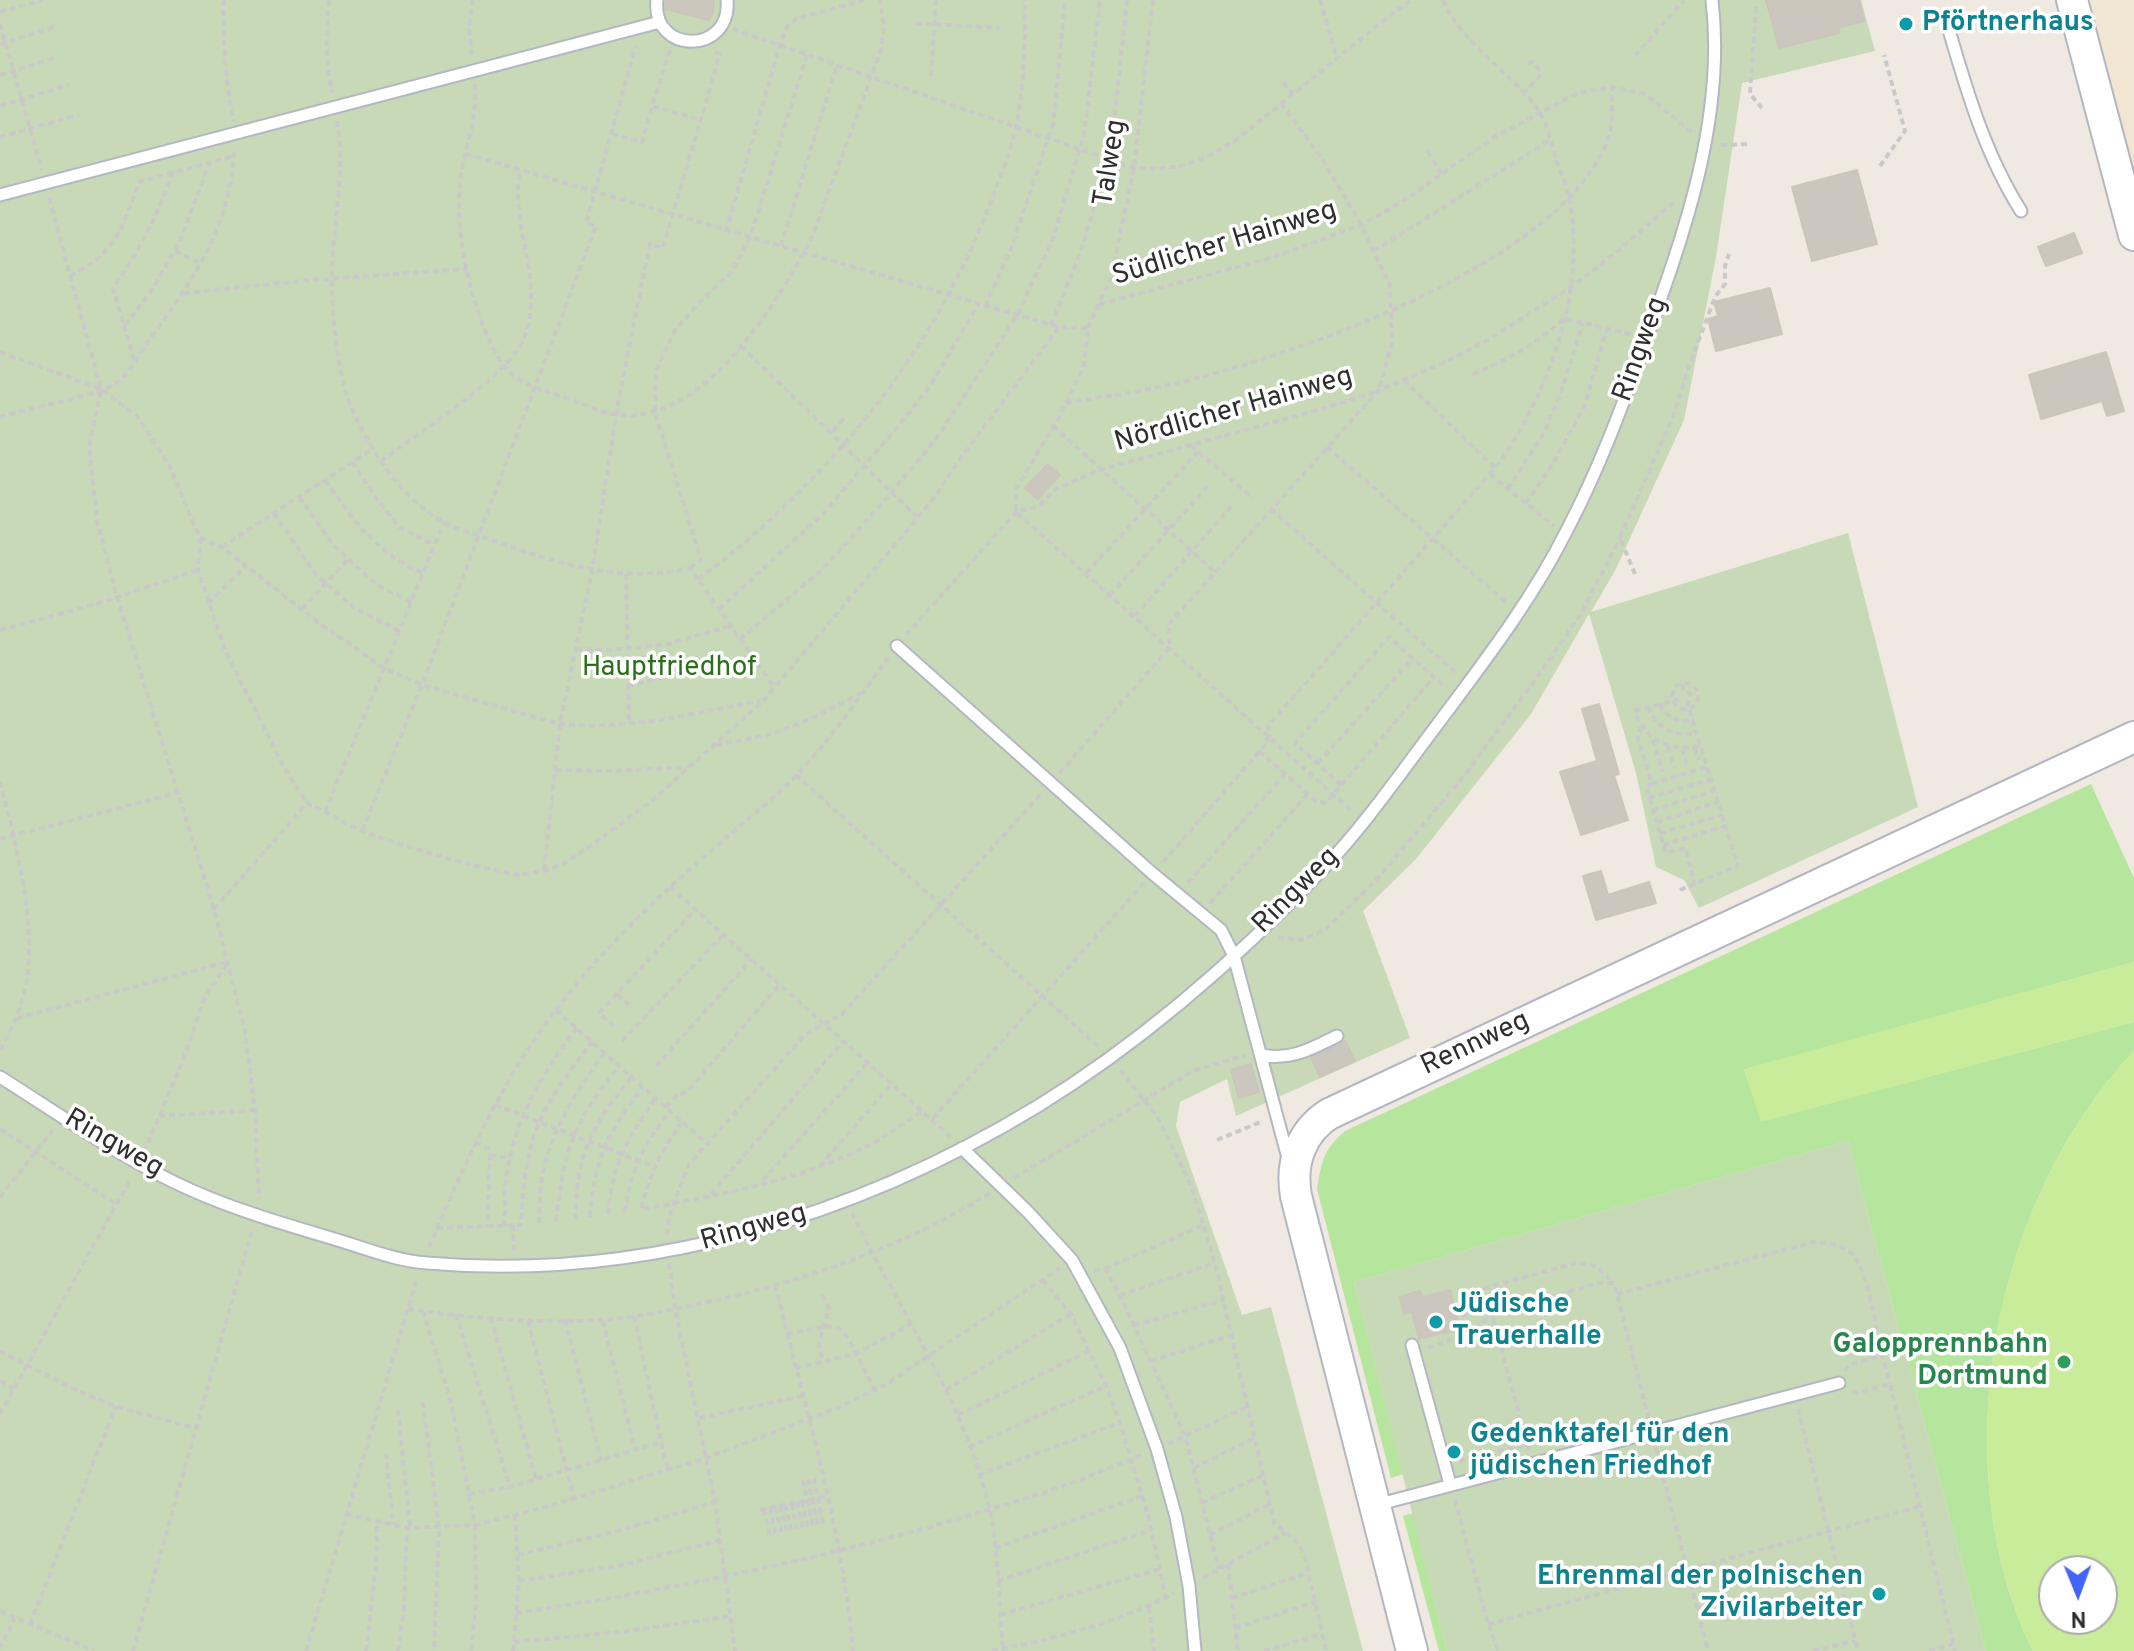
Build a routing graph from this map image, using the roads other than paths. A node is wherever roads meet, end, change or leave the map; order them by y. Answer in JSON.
{"nodes":[{"id":1,"x":657,"y":0,"type":"edge"},
{"id":2,"x":742,"y":0,"type":"edge"},
{"id":3,"x":1712,"y":0,"type":"edge"},
{"id":4,"x":2072,"y":0,"type":"edge"},
{"id":5,"x":727,"y":2,"type":"edge"},
{"id":6,"x":660,"y":22,"type":"junction"},
{"id":7,"x":1949,"y":30,"type":"dead end"},
{"id":8,"x":0,"y":195,"type":"edge"},
{"id":9,"x":2021,"y":211,"type":"dead end"},
{"id":10,"x":2134,"y":235,"type":"edge"},
{"id":11,"x":897,"y":646,"type":"road end"},
{"id":12,"x":2134,"y":737,"type":"edge"},
{"id":13,"x":1234,"y":956,"type":"junction"},
{"id":14,"x":1337,"y":1036,"type":"dead end"},
{"id":15,"x":1260,"y":1053,"type":"junction"},
{"id":16,"x":0,"y":1077,"type":"edge"},
{"id":17,"x":962,"y":1148,"type":"junction"},
{"id":18,"x":1294,"y":1182,"type":"junction"},
{"id":19,"x":1414,"y":1348,"type":"road end"},
{"id":20,"x":1839,"y":1383,"type":"road end"},
{"id":21,"x":1450,"y":1484,"type":"junction"},
{"id":22,"x":1375,"y":1505,"type":"junction"},
{"id":23,"x":1195,"y":1651,"type":"edge"},
{"id":24,"x":1412,"y":1651,"type":"edge"}],
"edges":[{"from":1,"to":6,"type":"lane"},
{"from":2,"to":5,"type":"lane"},
{"from":3,"to":13,"type":"lane","name":"Ringweg"},
{"from":4,"to":10,"type":"street"},
{"from":5,"to":6,"type":"lane"},
{"from":6,"to":8,"type":"lane"},
{"from":7,"to":9,"type":"lane"},
{"from":11,"to":13,"type":"lane"},
{"from":12,"to":18,"type":"street","name":"Rennweg"},
{"from":13,"to":15,"type":"lane"},
{"from":13,"to":17,"type":"lane","name":"Ringweg"},
{"from":14,"to":15,"type":"lane"},
{"from":15,"to":18,"type":"lane"},
{"from":16,"to":17,"type":"lane","name":"Ringweg"},
{"from":17,"to":23,"type":"lane"},
{"from":18,"to":22,"type":"street","name":"Rennweg"},
{"from":19,"to":21,"type":"lane"},
{"from":20,"to":21,"type":"lane"},
{"from":21,"to":22,"type":"lane"},
{"from":22,"to":24,"type":"street","name":"Rennweg"}]}
